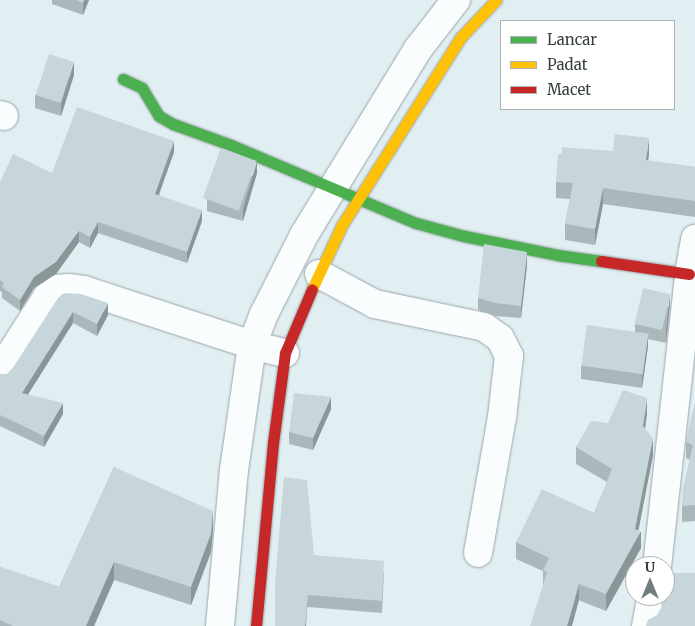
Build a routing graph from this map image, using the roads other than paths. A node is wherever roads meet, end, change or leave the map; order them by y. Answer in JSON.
{"nodes":[{"id":1,"x":456,"y":0,"type":"edge"},
{"id":2,"x":496,"y":0,"type":"edge"},
{"id":3,"x":123,"y":79,"type":"dead end"},
{"id":4,"x":332,"y":187,"type":"junction"},
{"id":5,"x":357,"y":200,"type":"junction"},
{"id":6,"x":695,"y":239,"type":"edge"},
{"id":7,"x":319,"y":274,"type":"junction"},
{"id":8,"x":689,"y":274,"type":"junction"},
{"id":9,"x":252,"y":345,"type":"junction"},
{"id":10,"x":285,"y":353,"type":"junction"},
{"id":11,"x":0,"y":371,"type":"edge"},
{"id":12,"x":478,"y":553,"type":"dead end"},
{"id":13,"x":669,"y":556,"type":"edge"},
{"id":14,"x":650,"y":606,"type":"edge"},
{"id":15,"x":220,"y":626,"type":"edge"},
{"id":16,"x":256,"y":626,"type":"edge"},
{"id":17,"x":646,"y":626,"type":"edge"}],
"edges":[{"from":1,"to":4,"type":"street"},
{"from":2,"to":5,"type":"street"},
{"from":3,"to":4,"type":"street"},
{"from":4,"to":5,"type":"street"},
{"from":4,"to":9,"type":"street"},
{"from":5,"to":7,"type":"street"},
{"from":5,"to":8,"type":"street"},
{"from":6,"to":8,"type":"street"},
{"from":7,"to":10,"type":"street"},
{"from":7,"to":12,"type":"street"},
{"from":8,"to":13,"type":"street"},
{"from":9,"to":10,"type":"street"},
{"from":9,"to":11,"type":"street"},
{"from":9,"to":15,"type":"street"},
{"from":10,"to":16,"type":"street"},
{"from":14,"to":17,"type":"street"}]}
